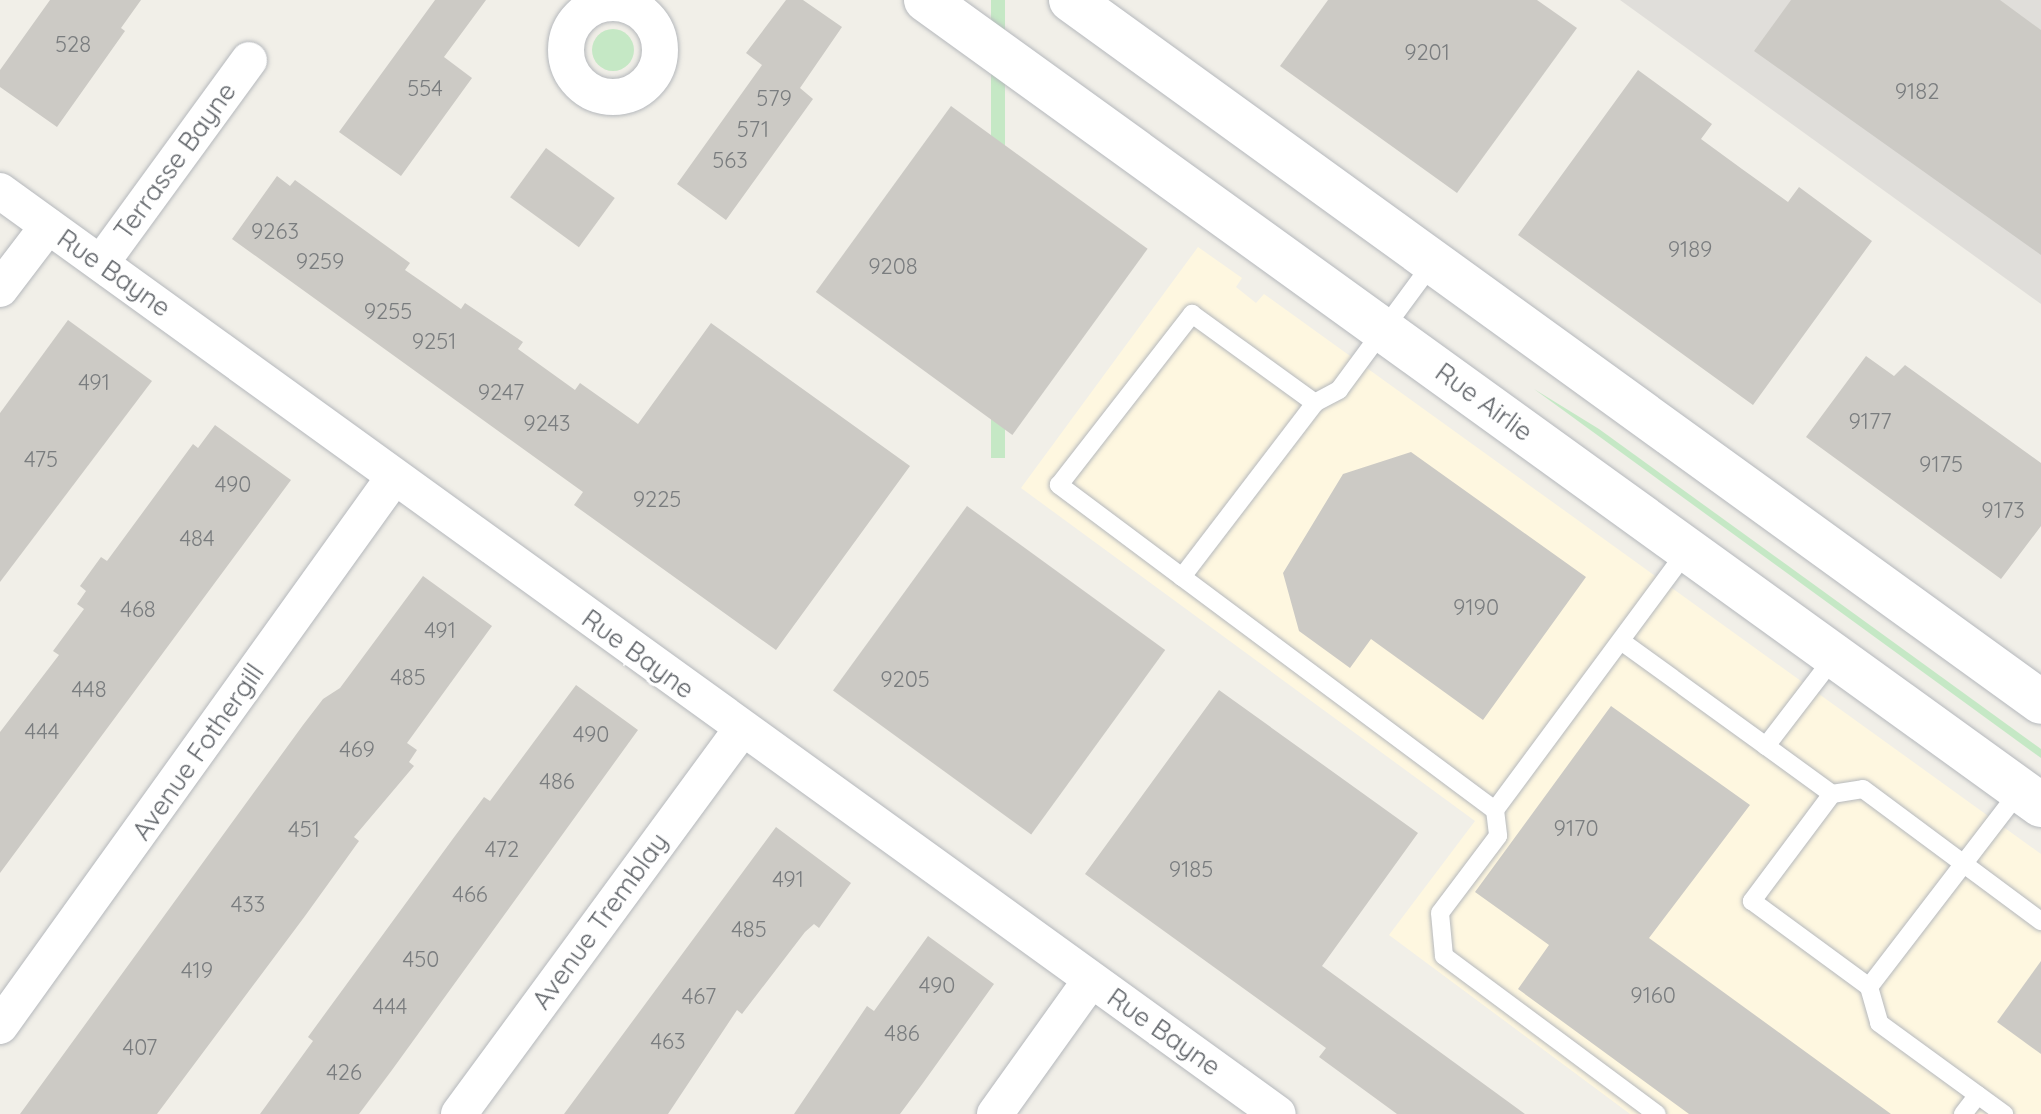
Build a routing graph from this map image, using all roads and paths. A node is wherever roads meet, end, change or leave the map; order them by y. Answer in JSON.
{"nodes":[{"id":1,"x":926,"y":0,"type":"edge"},
{"id":2,"x":1071,"y":0,"type":"edge"},
{"id":3,"x":249,"y":60,"type":"dead end"},
{"id":4,"x":0,"y":191,"type":"edge"},
{"id":5,"x":48,"y":226,"type":"junction"},
{"id":6,"x":1434,"y":261,"type":"junction"},
{"id":7,"x":101,"y":263,"type":"junction"},
{"id":8,"x":0,"y":289,"type":"edge"},
{"id":9,"x":1384,"y":328,"type":"junction"},
{"id":10,"x":1315,"y":403,"type":"junction"},
{"id":11,"x":394,"y":477,"type":"junction"},
{"id":12,"x":1688,"y":549,"type":"junction"},
{"id":13,"x":1182,"y":577,"type":"junction"},
{"id":14,"x":1621,"y":641,"type":"junction"},
{"id":15,"x":1835,"y":656,"type":"junction"},
{"id":16,"x":2041,"y":702,"type":"edge"},
{"id":17,"x":742,"y":729,"type":"junction"},
{"id":18,"x":1766,"y":746,"type":"junction"},
{"id":19,"x":1832,"y":794,"type":"junction"},
{"id":20,"x":2031,"y":798,"type":"edge"},
{"id":21,"x":1495,"y":810,"type":"junction"},
{"id":22,"x":1963,"y":864,"type":"junction"},
{"id":23,"x":2041,"y":921,"type":"edge"},
{"id":24,"x":1091,"y":980,"type":"junction"},
{"id":25,"x":1869,"y":987,"type":"junction"},
{"id":26,"x":0,"y":1026,"type":"edge"},
{"id":27,"x":1978,"y":1095,"type":"junction"},
{"id":28,"x":459,"y":1114,"type":"edge"},
{"id":29,"x":995,"y":1114,"type":"edge"},
{"id":30,"x":1278,"y":1114,"type":"edge"},
{"id":31,"x":1657,"y":1114,"type":"edge"},
{"id":32,"x":1963,"y":1114,"type":"edge"},
{"id":33,"x":2004,"y":1114,"type":"edge"}],
"edges":[{"from":1,"to":9,"type":"main road","name":"Rue Airlie"},
{"from":2,"to":6,"type":"main road"},
{"from":3,"to":7,"type":"street","name":"Terrasse Bayne"},
{"from":4,"to":5,"type":"street","name":"Rue Bayne"},
{"from":5,"to":7,"type":"street","name":"Rue Bayne"},
{"from":5,"to":8,"type":"street"},
{"from":6,"to":9,"type":"lane"},
{"from":6,"to":16,"type":"main road"},
{"from":7,"to":11,"type":"street","name":"Rue Bayne"},
{"from":9,"to":10,"type":"lane"},
{"from":9,"to":12,"type":"main road","name":"Rue Airlie"},
{"from":10,"to":13,"type":"lane"},
{"from":10,"to":13,"type":"lane"},
{"from":11,"to":17,"type":"street","name":"Rue Bayne"},
{"from":11,"to":26,"type":"street","name":"Avenue Fothergill"},
{"from":12,"to":14,"type":"lane"},
{"from":12,"to":15,"type":"main road","name":"Rue Airlie"},
{"from":13,"to":21,"type":"lane"},
{"from":14,"to":18,"type":"lane"},
{"from":14,"to":21,"type":"lane"},
{"from":15,"to":18,"type":"lane"},
{"from":15,"to":20,"type":"main road","name":"Rue Airlie"},
{"from":17,"to":24,"type":"street","name":"Rue Bayne"},
{"from":17,"to":28,"type":"street","name":"Avenue Tremblay"},
{"from":18,"to":19,"type":"lane"},
{"from":19,"to":22,"type":"lane"},
{"from":19,"to":25,"type":"lane"},
{"from":20,"to":22,"type":"lane"},
{"from":21,"to":31,"type":"lane"},
{"from":22,"to":23,"type":"lane"},
{"from":22,"to":25,"type":"lane"},
{"from":24,"to":29,"type":"street"},
{"from":24,"to":30,"type":"street","name":"Rue Bayne"},
{"from":25,"to":27,"type":"lane"},
{"from":27,"to":32,"type":"lane"},
{"from":27,"to":33,"type":"lane"}]}
